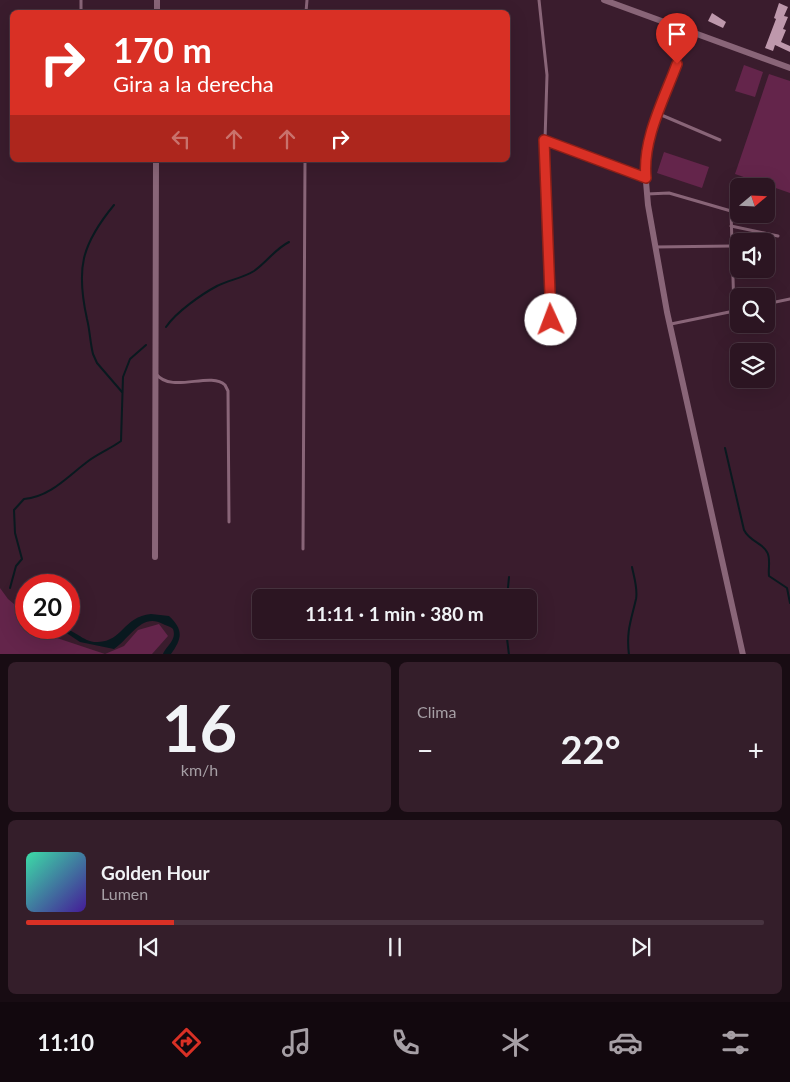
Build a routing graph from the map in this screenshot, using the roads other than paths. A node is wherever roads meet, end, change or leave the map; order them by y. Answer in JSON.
{"nodes":[{"id":1,"x":539,"y":0,"type":"edge"},
{"id":2,"x":604,"y":0,"type":"edge"},
{"id":3,"x":689,"y":30,"type":"junction"},
{"id":4,"x":790,"y":68,"type":"edge"},
{"id":5,"x":659,"y":114,"type":"junction"},
{"id":6,"x":544,"y":140,"type":"junction"},
{"id":7,"x":720,"y":140,"type":"dead end"},
{"id":8,"x":156,"y":162,"type":"edge"},
{"id":9,"x":305,"y":162,"type":"edge"},
{"id":10,"x":646,"y":178,"type":"junction"},
{"id":11,"x":647,"y":194,"type":"junction"},
{"id":12,"x":731,"y":226,"type":"junction"},
{"id":13,"x":731,"y":233,"type":"edge"},
{"id":14,"x":778,"y":236,"type":"dead end"},
{"id":15,"x":730,"y":246,"type":"edge"},
{"id":16,"x":655,"y":247,"type":"junction"},
{"id":17,"x":790,"y":299,"type":"edge"},
{"id":18,"x":775,"y":302,"type":"edge"},
{"id":19,"x":730,"y":311,"type":"edge"},
{"id":20,"x":551,"y":320,"type":"dead end"},
{"id":21,"x":670,"y":324,"type":"junction"},
{"id":22,"x":156,"y":373,"type":"junction"},
{"id":23,"x":229,"y":522,"type":"dead end"},
{"id":24,"x":303,"y":549,"type":"dead end"},
{"id":25,"x":155,"y":557,"type":"dead end"},
{"id":26,"x":743,"y":654,"type":"edge"}],
"edges":[{"from":1,"to":6,"type":"lane"},
{"from":2,"to":3,"type":"street"},
{"from":3,"to":4,"type":"street"},
{"from":3,"to":5,"type":"street"},
{"from":5,"to":7,"type":"lane"},
{"from":5,"to":10,"type":"street"},
{"from":6,"to":10,"type":"lane"},
{"from":6,"to":20,"type":"lane"},
{"from":8,"to":22,"type":"street"},
{"from":9,"to":24,"type":"lane"},
{"from":10,"to":11,"type":"street"},
{"from":11,"to":12,"type":"lane"},
{"from":11,"to":16,"type":"street"},
{"from":12,"to":13,"type":"lane"},
{"from":12,"to":14,"type":"lane"},
{"from":15,"to":16,"type":"lane"},
{"from":16,"to":21,"type":"street"},
{"from":17,"to":18,"type":"lane"},
{"from":19,"to":21,"type":"lane"},
{"from":21,"to":26,"type":"street"},
{"from":22,"to":23,"type":"lane"},
{"from":22,"to":25,"type":"street"}]}
